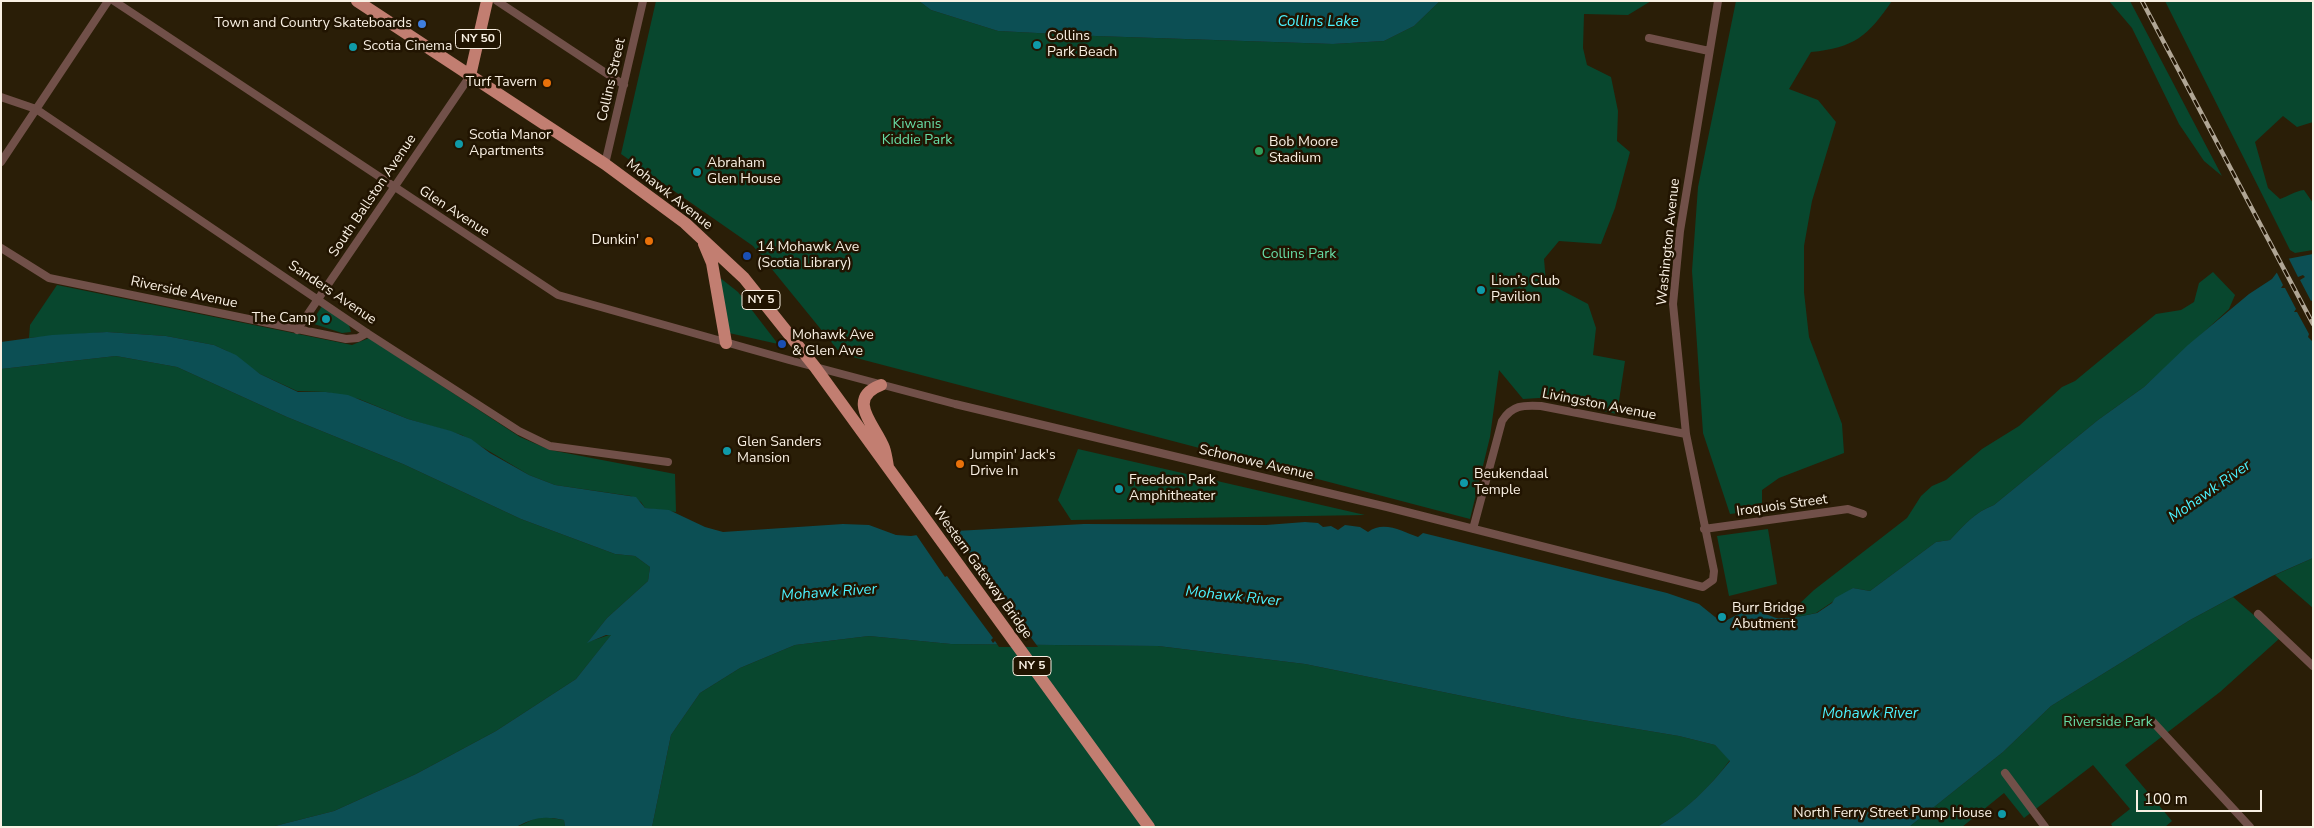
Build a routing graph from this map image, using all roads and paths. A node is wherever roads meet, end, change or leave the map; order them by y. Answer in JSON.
{"nodes":[{"id":1,"x":108,"y":1,"type":"edge"},
{"id":2,"x":114,"y":1,"type":"edge"},
{"id":3,"x":357,"y":1,"type":"edge"},
{"id":4,"x":487,"y":1,"type":"edge"},
{"id":5,"x":498,"y":1,"type":"edge"},
{"id":6,"x":643,"y":1,"type":"edge"},
{"id":7,"x":1718,"y":1,"type":"edge"},
{"id":8,"x":1649,"y":38,"type":"dead end"},
{"id":9,"x":1710,"y":51,"type":"junction"},
{"id":10,"x":470,"y":76,"type":"junction"},
{"id":11,"x":624,"y":85,"type":"junction"},
{"id":12,"x":1,"y":97,"type":"edge"},
{"id":13,"x":36,"y":109,"type":"junction"},
{"id":14,"x":1,"y":162,"type":"edge"},
{"id":15,"x":605,"y":164,"type":"junction"},
{"id":16,"x":393,"y":188,"type":"junction"},
{"id":17,"x":701,"y":238,"type":"junction"},
{"id":18,"x":1,"y":248,"type":"edge"},
{"id":19,"x":319,"y":298,"type":"junction"},
{"id":20,"x":297,"y":330,"type":"junction"},
{"id":21,"x":368,"y":333,"type":"junction"},
{"id":22,"x":726,"y":343,"type":"junction"},
{"id":23,"x":815,"y":367,"type":"junction"},
{"id":24,"x":881,"y":385,"type":"junction"},
{"id":25,"x":1686,"y":434,"type":"junction"},
{"id":26,"x":668,"y":462,"type":"dead end"},
{"id":27,"x":889,"y":472,"type":"junction"},
{"id":28,"x":915,"y":506,"type":"joint"},
{"id":29,"x":1863,"y":514,"type":"dead end"},
{"id":30,"x":1473,"y":529,"type":"junction"},
{"id":31,"x":1704,"y":529,"type":"junction"},
{"id":32,"x":1691,"y":584,"type":"joint"},
{"id":33,"x":2258,"y":614,"type":"dead end"},
{"id":34,"x":2313,"y":666,"type":"edge"},
{"id":35,"x":2153,"y":722,"type":"dead end"},
{"id":36,"x":2005,"y":773,"type":"dead end"},
{"id":37,"x":1149,"y":827,"type":"edge"},
{"id":38,"x":2045,"y":827,"type":"edge"},
{"id":39,"x":2250,"y":827,"type":"edge"}],
"edges":[{"from":1,"to":13,"type":"street"},
{"from":2,"to":16,"type":"street","name":"Glen Avenue"},
{"from":3,"to":10,"type":"main road","name":"Mohawk Avenue","number":"NY 5"},
{"from":4,"to":10,"type":"main road","number":"NY 50"},
{"from":5,"to":11,"type":"street"},
{"from":6,"to":11,"type":"street","name":"Collins Street"},
{"from":7,"to":9,"type":"street","name":"Washington Avenue"},
{"from":8,"to":9,"type":"street"},
{"from":9,"to":25,"type":"street","name":"Washington Avenue"},
{"from":10,"to":15,"type":"main road","name":"Mohawk Avenue","number":"NY 5"},
{"from":10,"to":16,"type":"street","name":"South Ballston Avenue"},
{"from":11,"to":15,"type":"street","name":"Collins Street"},
{"from":12,"to":13,"type":"street","name":"Sanders Avenue"},
{"from":13,"to":14,"type":"street"},
{"from":13,"to":19,"type":"street","name":"Sanders Avenue"},
{"from":15,"to":17,"type":"main road","name":"Mohawk Avenue","number":"NY 5"},
{"from":16,"to":19,"type":"street","name":"South Ballston Avenue"},
{"from":16,"to":22,"type":"street","name":"Glen Avenue"},
{"from":17,"to":22,"type":"main road"},
{"from":17,"to":23,"type":"main road","name":"Mohawk Avenue","number":"NY 5"},
{"from":18,"to":20,"type":"street","name":"Riverside Avenue"},
{"from":19,"to":20,"type":"street","name":"South Ballston Avenue"},
{"from":19,"to":21,"type":"street","name":"Sanders Avenue"},
{"from":20,"to":21,"type":"street","name":"Riverside Avenue"},
{"from":21,"to":26,"type":"street","name":"Sanders Avenue"},
{"from":22,"to":23,"type":"street","name":"Glen Avenue"},
{"from":23,"to":24,"type":"street","name":"Schonowe Avenue"},
{"from":23,"to":27,"type":"main road","name":"Mohawk Avenue","number":"NY 5"},
{"from":24,"to":27,"type":"main road"},
{"from":24,"to":30,"type":"street","name":"Schonowe Avenue"},
{"from":25,"to":30,"type":"street","name":"Livingston Avenue"},
{"from":25,"to":31,"type":"street","name":"Washington Avenue"},
{"from":27,"to":28,"type":"main road","name":"Mohawk Avenue","number":"NY 5"},
{"from":28,"to":37,"type":"main road","name":"Western Gateway Bridge","number":"NY 5"},
{"from":29,"to":31,"type":"street","name":"Iroquois Street"},
{"from":30,"to":32,"type":"street","name":"Schonowe Avenue"},
{"from":31,"to":32,"type":"street","name":"Washington Avenue"},
{"from":33,"to":34,"type":"street"},
{"from":35,"to":39,"type":"street"},
{"from":36,"to":38,"type":"street"}]}
